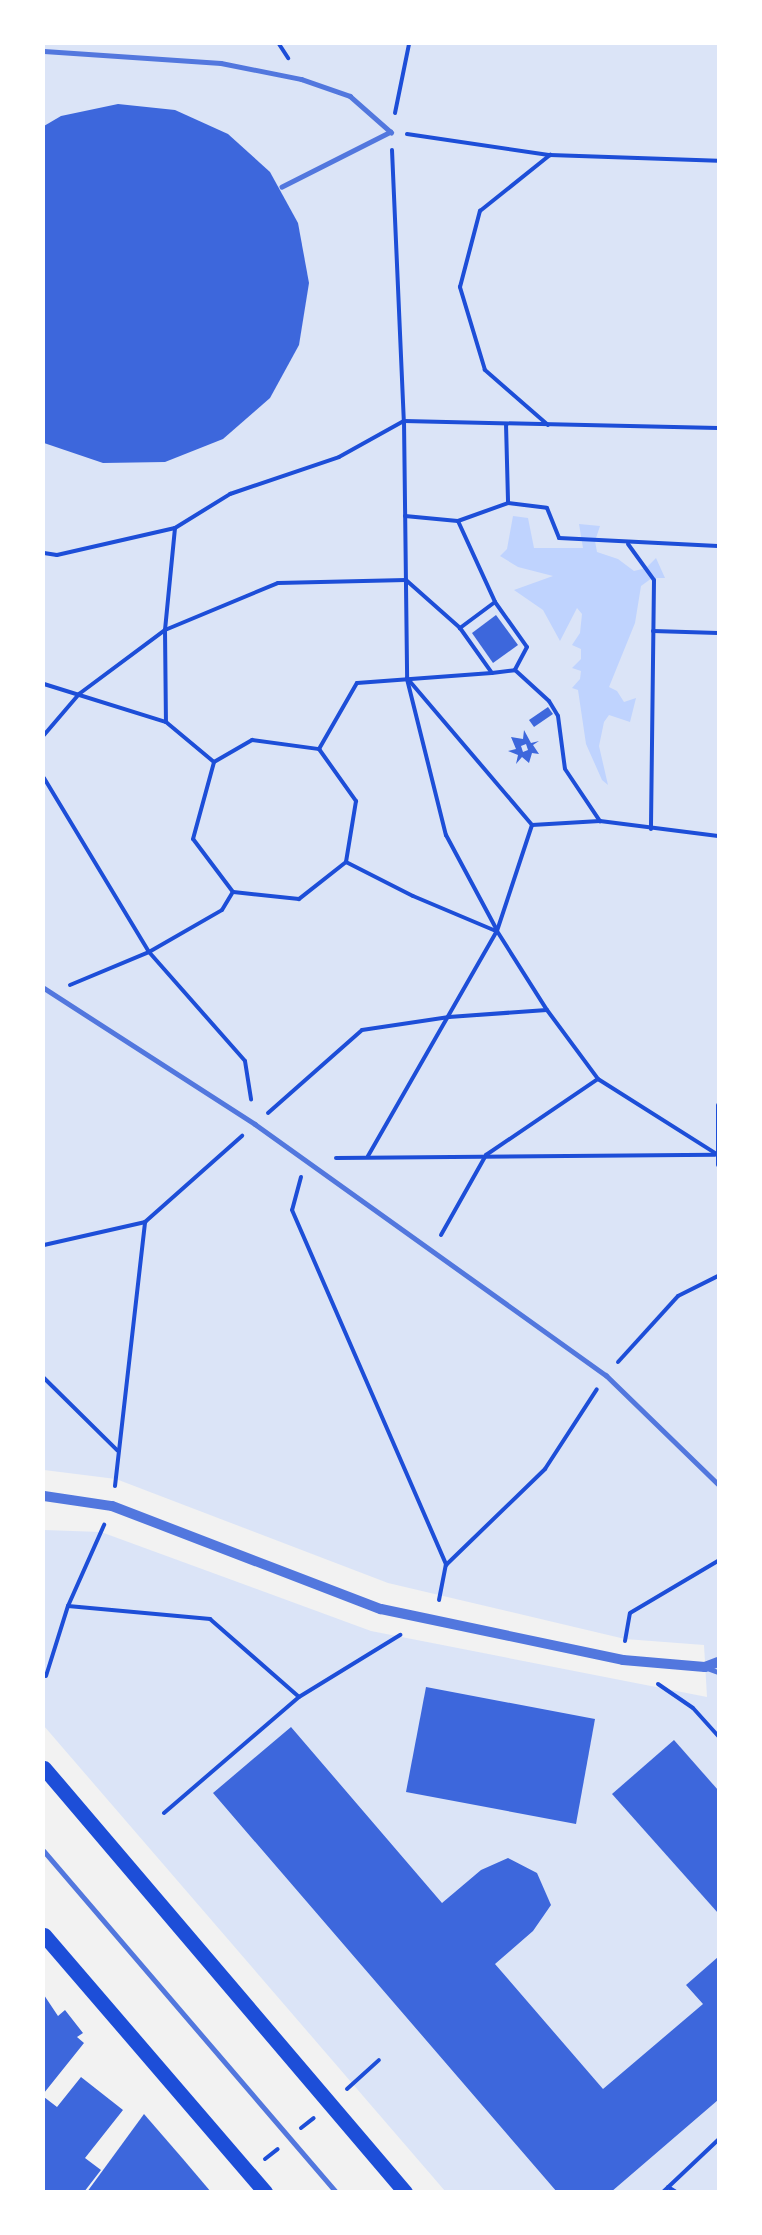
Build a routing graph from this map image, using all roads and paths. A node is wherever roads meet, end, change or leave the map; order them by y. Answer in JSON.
{"nodes":[{"id":1,"x":409,"y":44,"type":"edge"},
{"id":2,"x":44,"y":51,"type":"edge"},
{"id":3,"x":391,"y":132,"type":"junction"},
{"id":4,"x":550,"y":155,"type":"junction"},
{"id":5,"x":718,"y":161,"type":"edge"},
{"id":6,"x":282,"y":187,"type":"dead end"},
{"id":7,"x":404,"y":421,"type":"junction"},
{"id":8,"x":506,"y":424,"type":"junction"},
{"id":9,"x":548,"y":425,"type":"junction"},
{"id":10,"x":718,"y":428,"type":"edge"},
{"id":11,"x":508,"y":503,"type":"junction"},
{"id":12,"x":405,"y":516,"type":"junction"},
{"id":13,"x":458,"y":521,"type":"junction"},
{"id":14,"x":175,"y":528,"type":"junction"},
{"id":15,"x":628,"y":544,"type":"junction"},
{"id":16,"x":718,"y":546,"type":"edge"},
{"id":17,"x":44,"y":553,"type":"edge"},
{"id":18,"x":406,"y":580,"type":"junction"},
{"id":19,"x":495,"y":602,"type":"junction"},
{"id":20,"x":460,"y":628,"type":"junction"},
{"id":21,"x":165,"y":630,"type":"junction"},
{"id":22,"x":653,"y":631,"type":"junction"},
{"id":23,"x":718,"y":633,"type":"edge"},
{"id":24,"x":516,"y":670,"type":"junction"},
{"id":25,"x":492,"y":673,"type":"junction"},
{"id":26,"x":407,"y":678,"type":"junction"},
{"id":27,"x":44,"y":684,"type":"edge"},
{"id":28,"x":79,"y":694,"type":"junction"},
{"id":29,"x":166,"y":723,"type":"junction"},
{"id":30,"x":44,"y":735,"type":"edge"},
{"id":31,"x":319,"y":749,"type":"junction"},
{"id":32,"x":214,"y":762,"type":"junction"},
{"id":33,"x":44,"y":778,"type":"edge"},
{"id":34,"x":600,"y":821,"type":"junction"},
{"id":35,"x":532,"y":825,"type":"junction"},
{"id":36,"x":651,"y":829,"type":"junction"},
{"id":37,"x":718,"y":836,"type":"edge"},
{"id":38,"x":346,"y":862,"type":"junction"},
{"id":39,"x":233,"y":892,"type":"junction"},
{"id":40,"x":497,"y":931,"type":"junction"},
{"id":41,"x":149,"y":952,"type":"junction"},
{"id":42,"x":44,"y":988,"type":"edge"},
{"id":43,"x":51,"y":993,"type":"junction"},
{"id":44,"x":547,"y":1010,"type":"junction"},
{"id":45,"x":449,"y":1017,"type":"junction"},
{"id":46,"x":598,"y":1079,"type":"junction"},
{"id":47,"x":718,"y":1105,"type":"edge"},
{"id":48,"x":255,"y":1124,"type":"junction"},
{"id":49,"x":717,"y":1155,"type":"edge"},
{"id":50,"x":368,"y":1156,"type":"dead end"},
{"id":51,"x":718,"y":1165,"type":"edge"},
{"id":52,"x":145,"y":1222,"type":"junction"},
{"id":53,"x":44,"y":1245,"type":"edge"},
{"id":54,"x":432,"y":1251,"type":"junction"},
{"id":55,"x":718,"y":1276,"type":"edge"},
{"id":56,"x":606,"y":1376,"type":"junction"},
{"id":57,"x":44,"y":1378,"type":"edge"},
{"id":58,"x":118,"y":1451,"type":"junction"},
{"id":59,"x":718,"y":1484,"type":"edge"},
{"id":60,"x":44,"y":1496,"type":"edge"},
{"id":61,"x":112,"y":1506,"type":"junction"},
{"id":62,"x":718,"y":1561,"type":"edge"},
{"id":63,"x":68,"y":1606,"type":"junction"},
{"id":64,"x":434,"y":1622,"type":"junction"},
{"id":65,"x":623,"y":1660,"type":"junction"},
{"id":66,"x":718,"y":1662,"type":"edge"},
{"id":67,"x":705,"y":1667,"type":"junction"},
{"id":68,"x":718,"y":1671,"type":"edge"},
{"id":69,"x":46,"y":1676,"type":"dead end"},
{"id":70,"x":299,"y":1698,"type":"junction"},
{"id":71,"x":718,"y":1736,"type":"edge"},
{"id":72,"x":44,"y":1768,"type":"edge"},
{"id":73,"x":164,"y":1813,"type":"dead end"},
{"id":74,"x":44,"y":1851,"type":"edge"},
{"id":75,"x":44,"y":1935,"type":"edge"},
{"id":76,"x":379,"y":2060,"type":"dead end"},
{"id":77,"x":331,"y":2104,"type":"junction"},
{"id":78,"x":290,"y":2138,"type":"junction"},
{"id":79,"x":718,"y":2140,"type":"edge"},
{"id":80,"x":250,"y":2173,"type":"junction"},
{"id":81,"x":668,"y":2187,"type":"junction"},
{"id":82,"x":265,"y":2192,"type":"edge"},
{"id":83,"x":336,"y":2192,"type":"edge"},
{"id":84,"x":405,"y":2192,"type":"edge"},
{"id":85,"x":663,"y":2192,"type":"edge"},
{"id":86,"x":676,"y":2192,"type":"edge"}],
"edges":[{"from":1,"to":3,"type":"path"},
{"from":2,"to":3,"type":"lane"},
{"from":3,"to":4,"type":"path"},
{"from":3,"to":6,"type":"lane"},
{"from":3,"to":7,"type":"path"},
{"from":4,"to":5,"type":"path"},
{"from":4,"to":9,"type":"path"},
{"from":7,"to":8,"type":"path"},
{"from":7,"to":12,"type":"path"},
{"from":7,"to":14,"type":"path"},
{"from":8,"to":9,"type":"path"},
{"from":8,"to":11,"type":"path"},
{"from":9,"to":10,"type":"path"},
{"from":11,"to":13,"type":"path"},
{"from":11,"to":15,"type":"path"},
{"from":12,"to":13,"type":"path"},
{"from":12,"to":18,"type":"path"},
{"from":13,"to":19,"type":"path"},
{"from":14,"to":17,"type":"path"},
{"from":14,"to":21,"type":"path"},
{"from":15,"to":16,"type":"path"},
{"from":15,"to":22,"type":"path"},
{"from":18,"to":20,"type":"path"},
{"from":18,"to":21,"type":"path"},
{"from":18,"to":26,"type":"path"},
{"from":19,"to":20,"type":"path"},
{"from":19,"to":24,"type":"path"},
{"from":20,"to":25,"type":"path"},
{"from":21,"to":28,"type":"path"},
{"from":21,"to":29,"type":"path"},
{"from":22,"to":23,"type":"path"},
{"from":22,"to":36,"type":"path"},
{"from":24,"to":25,"type":"path"},
{"from":24,"to":34,"type":"path"},
{"from":25,"to":26,"type":"path"},
{"from":26,"to":31,"type":"path"},
{"from":26,"to":35,"type":"path"},
{"from":26,"to":40,"type":"path"},
{"from":27,"to":28,"type":"path"},
{"from":28,"to":29,"type":"path"},
{"from":28,"to":30,"type":"path"},
{"from":29,"to":32,"type":"path"},
{"from":31,"to":32,"type":"path"},
{"from":31,"to":38,"type":"path"},
{"from":32,"to":39,"type":"path"},
{"from":33,"to":41,"type":"path"},
{"from":34,"to":35,"type":"path"},
{"from":34,"to":36,"type":"path"},
{"from":35,"to":40,"type":"path"},
{"from":36,"to":37,"type":"path"},
{"from":38,"to":39,"type":"path"},
{"from":38,"to":40,"type":"path"},
{"from":39,"to":41,"type":"path"},
{"from":40,"to":44,"type":"path"},
{"from":40,"to":45,"type":"path"},
{"from":41,"to":43,"type":"path"},
{"from":41,"to":48,"type":"path"},
{"from":42,"to":43,"type":"lane"},
{"from":43,"to":48,"type":"lane"},
{"from":44,"to":45,"type":"path"},
{"from":44,"to":46,"type":"path"},
{"from":45,"to":48,"type":"path"},
{"from":45,"to":50,"type":"path"},
{"from":46,"to":49,"type":"path"},
{"from":46,"to":54,"type":"path"},
{"from":47,"to":49,"type":"path"},
{"from":48,"to":52,"type":"path"},
{"from":48,"to":54,"type":"lane"},
{"from":49,"to":51,"type":"path"},
{"from":52,"to":53,"type":"path"},
{"from":52,"to":58,"type":"path"},
{"from":54,"to":56,"type":"lane"},
{"from":55,"to":56,"type":"path"},
{"from":56,"to":59,"type":"lane"},
{"from":56,"to":64,"type":"path"},
{"from":57,"to":58,"type":"path"},
{"from":58,"to":61,"type":"path"},
{"from":60,"to":61,"type":"street"},
{"from":61,"to":63,"type":"path"},
{"from":61,"to":64,"type":"street"},
{"from":62,"to":65,"type":"path"},
{"from":63,"to":69,"type":"path"},
{"from":63,"to":70,"type":"path"},
{"from":64,"to":65,"type":"street"},
{"from":64,"to":70,"type":"path"},
{"from":65,"to":67,"type":"street"},
{"from":65,"to":71,"type":"path"},
{"from":66,"to":67,"type":"street"},
{"from":67,"to":68,"type":"lane"},
{"from":70,"to":73,"type":"path"},
{"from":72,"to":77,"type":"main road"},
{"from":74,"to":78,"type":"lane"},
{"from":75,"to":80,"type":"main road"},
{"from":76,"to":77,"type":"path"},
{"from":77,"to":78,"type":"path"},
{"from":77,"to":84,"type":"main road"},
{"from":78,"to":80,"type":"path"},
{"from":78,"to":83,"type":"lane"},
{"from":79,"to":81,"type":"path"},
{"from":80,"to":82,"type":"main road"},
{"from":81,"to":85,"type":"path"},
{"from":81,"to":86,"type":"path"}]}
